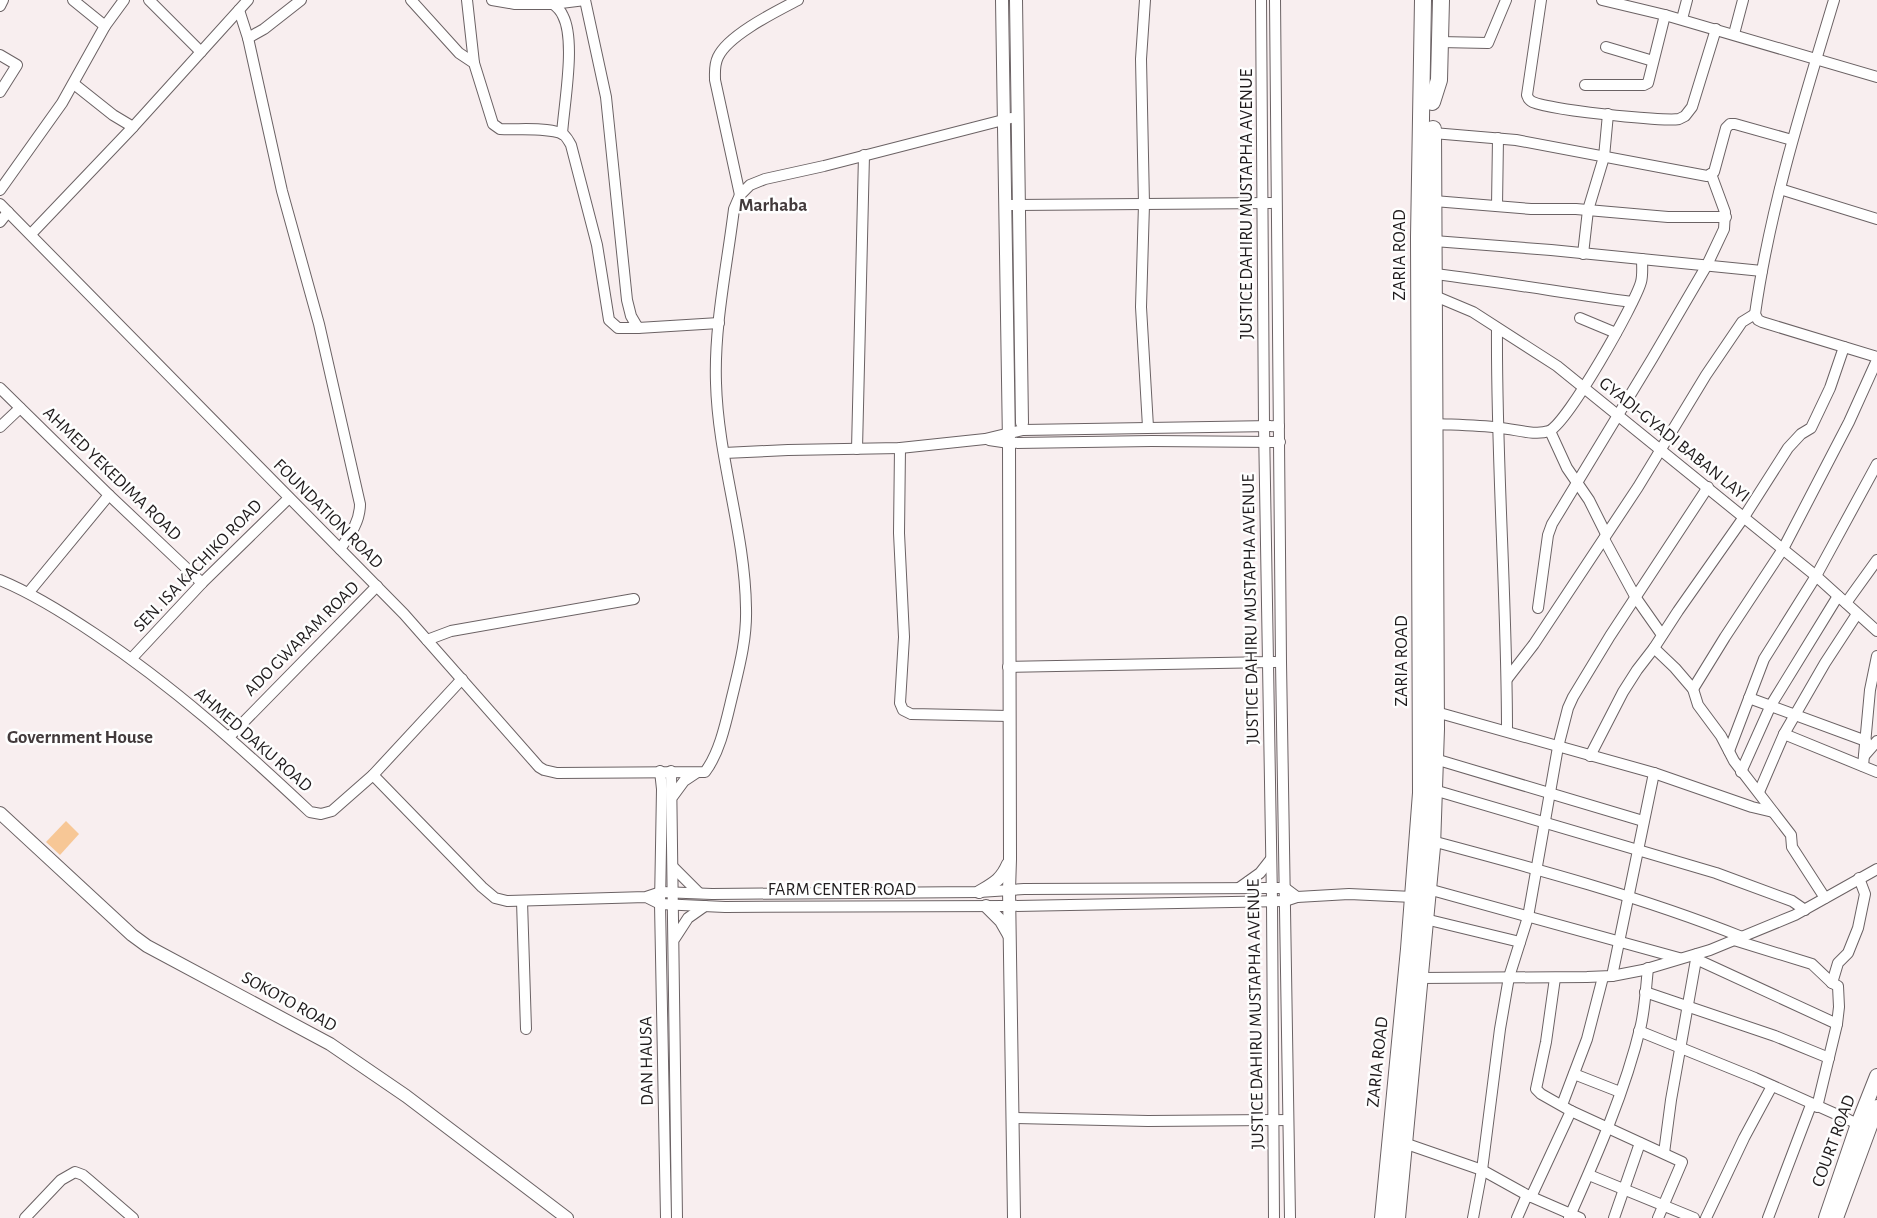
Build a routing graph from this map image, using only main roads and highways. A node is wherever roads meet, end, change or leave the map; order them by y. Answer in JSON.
{"nodes":[{"id":1,"x":1413,"y":0,"type":"edge"},
{"id":2,"x":1423,"y":0,"type":"edge"},
{"id":3,"x":1432,"y":0,"type":"edge"},
{"id":4,"x":1441,"y":0,"type":"edge"},
{"id":5,"x":1427,"y":82,"type":"junction"},
{"id":6,"x":1428,"y":102,"type":"junction"},
{"id":7,"x":1877,"y":1076,"type":"edge"},
{"id":8,"x":1877,"y":1107,"type":"edge"},
{"id":9,"x":1383,"y":1218,"type":"edge"},
{"id":10,"x":1397,"y":1218,"type":"edge"},
{"id":11,"x":1826,"y":1218,"type":"edge"},
{"id":12,"x":1836,"y":1218,"type":"edge"}],
"edges":[{"from":1,"to":6,"type":"highway","name":"ZARIA ROAD"},
{"from":2,"to":5,"type":"highway"},
{"from":3,"to":5,"type":"highway"},
{"from":4,"to":6,"type":"highway","name":"ZARIA ROAD"},
{"from":5,"to":6,"type":"highway","name":"ZARIA ROAD"},
{"from":6,"to":9,"type":"highway","name":"ZARIA ROAD"},
{"from":6,"to":10,"type":"highway","name":"ZARIA ROAD"},
{"from":7,"to":11,"type":"main road","name":"COURT ROAD"},
{"from":8,"to":12,"type":"main road","name":"COURT ROAD"}]}
